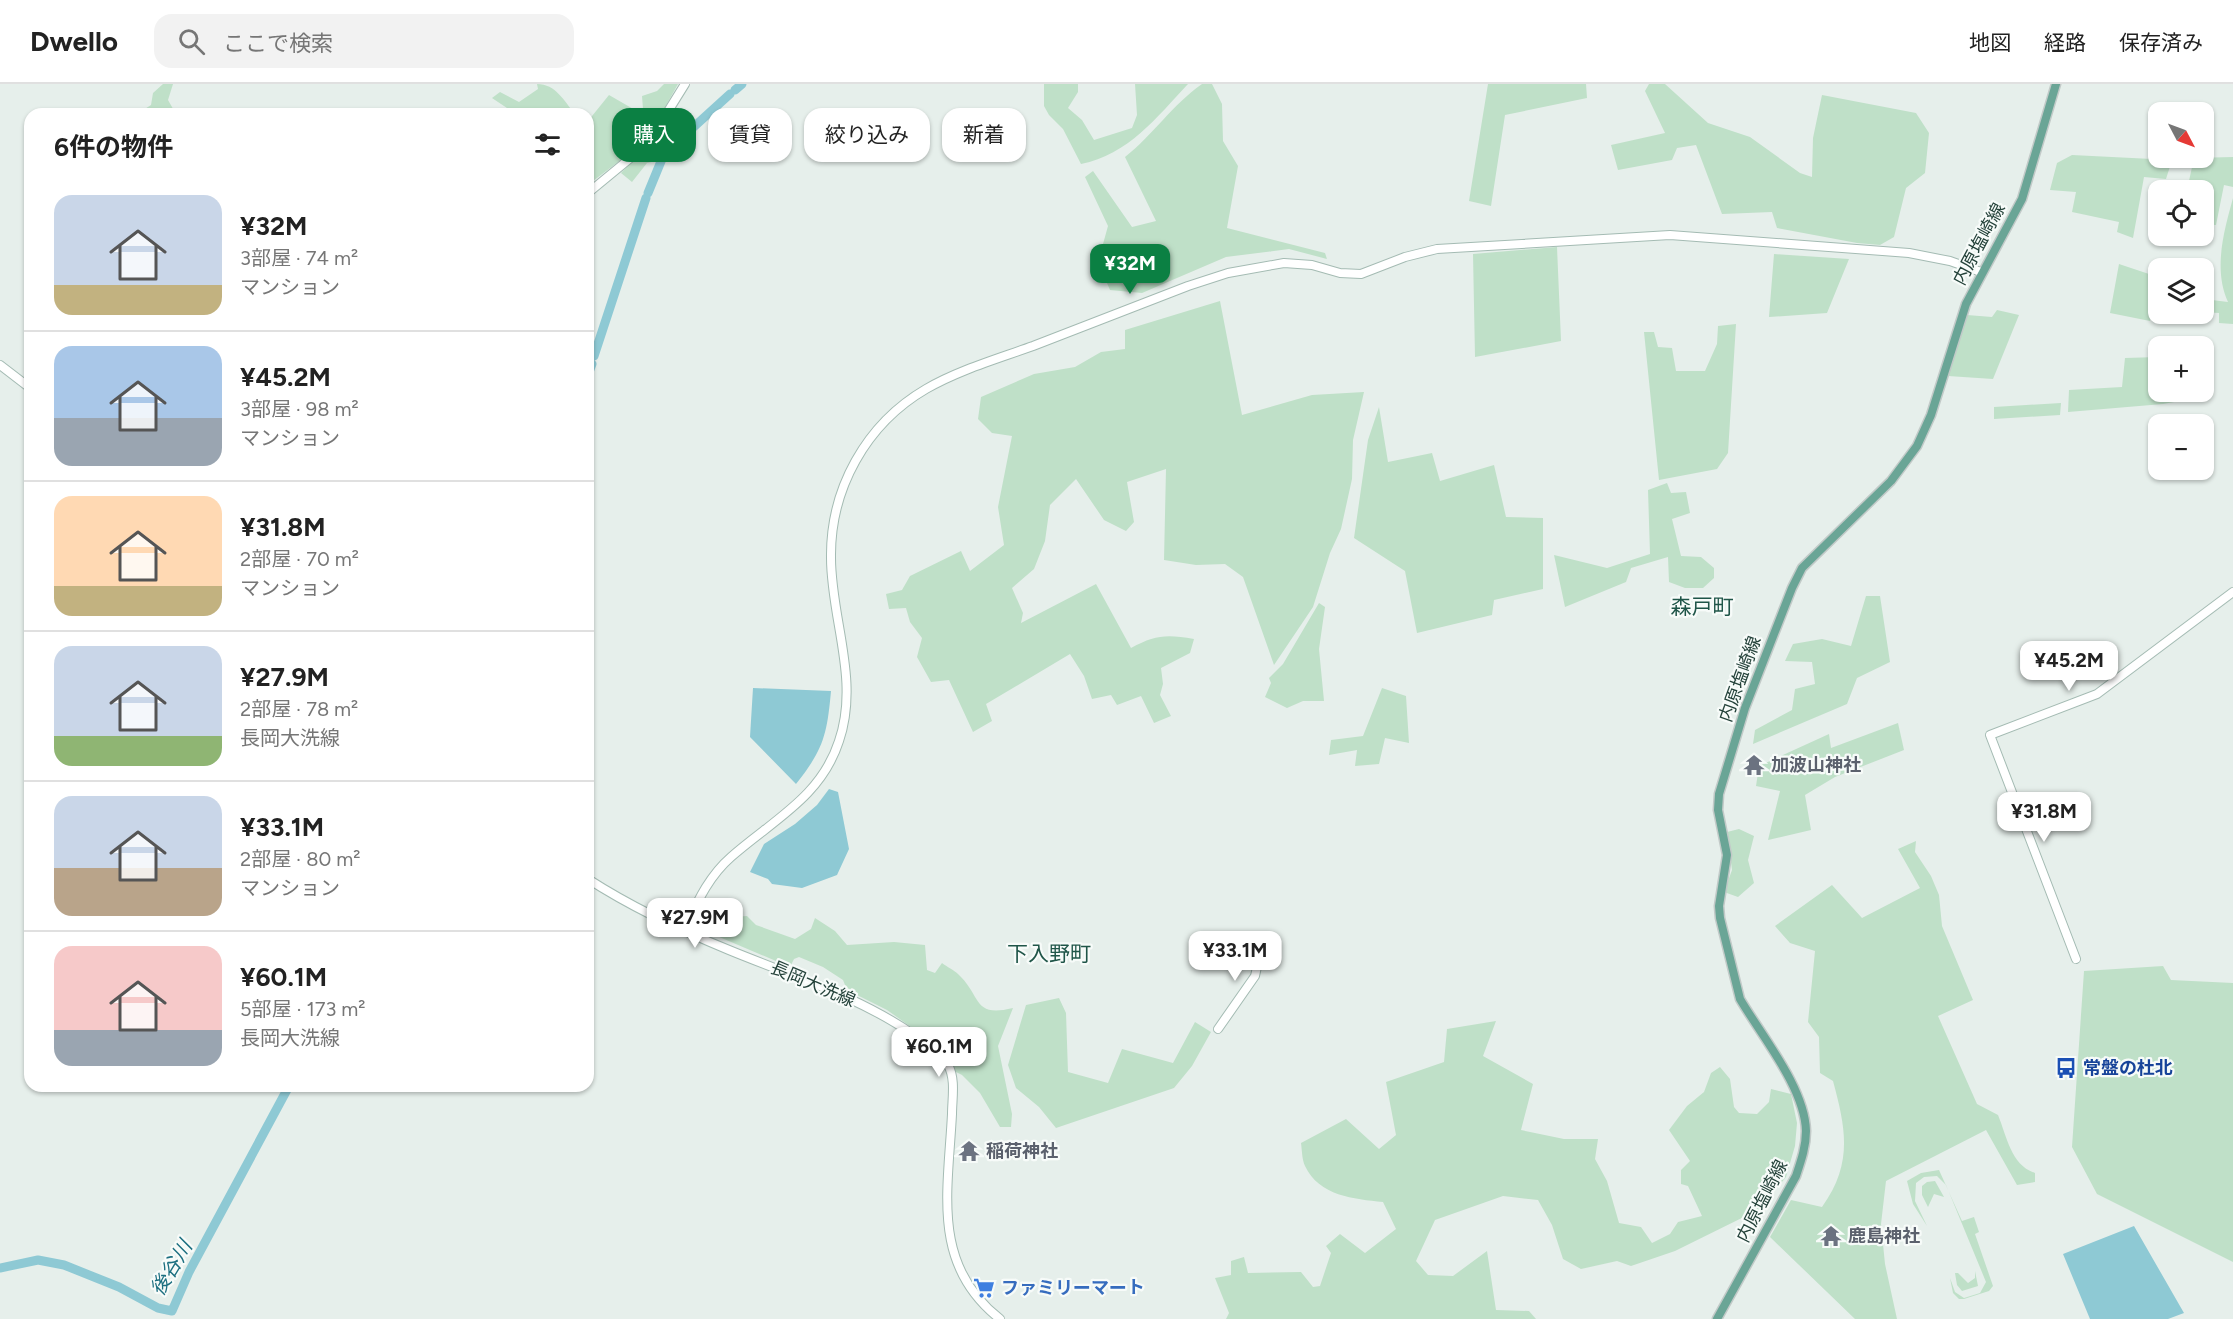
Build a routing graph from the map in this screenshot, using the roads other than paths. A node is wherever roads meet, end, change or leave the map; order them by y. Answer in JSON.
{"nodes":[{"id":1,"x":685,"y":84,"type":"edge"},
{"id":2,"x":2056,"y":84,"type":"edge"},
{"id":3,"x":594,"y":188,"type":"edge"},
{"id":4,"x":1981,"y":272,"type":"junction"},
{"id":5,"x":0,"y":365,"type":"edge"},
{"id":6,"x":24,"y":383,"type":"edge"},
{"id":7,"x":2233,"y":592,"type":"edge"},
{"id":8,"x":594,"y":883,"type":"edge"},
{"id":9,"x":684,"y":930,"type":"junction"},
{"id":10,"x":1263,"y":940,"type":"dead end"},
{"id":11,"x":2076,"y":959,"type":"dead end"},
{"id":12,"x":1218,"y":1029,"type":"dead end"},
{"id":13,"x":996,"y":1318,"type":"edge"},
{"id":14,"x":1717,"y":1319,"type":"edge"}],
"edges":[{"from":1,"to":3,"type":"street"},
{"from":2,"to":4,"type":"main road","name":"内原塩崎線"},
{"from":4,"to":9,"type":"street"},
{"from":4,"to":14,"type":"main road","name":"内原塩崎線"},
{"from":5,"to":6,"type":"street"},
{"from":7,"to":11,"type":"street"},
{"from":8,"to":9,"type":"street","name":"長岡大洗線"},
{"from":9,"to":13,"type":"street","name":"長岡大洗線"},
{"from":10,"to":12,"type":"street"}]}
